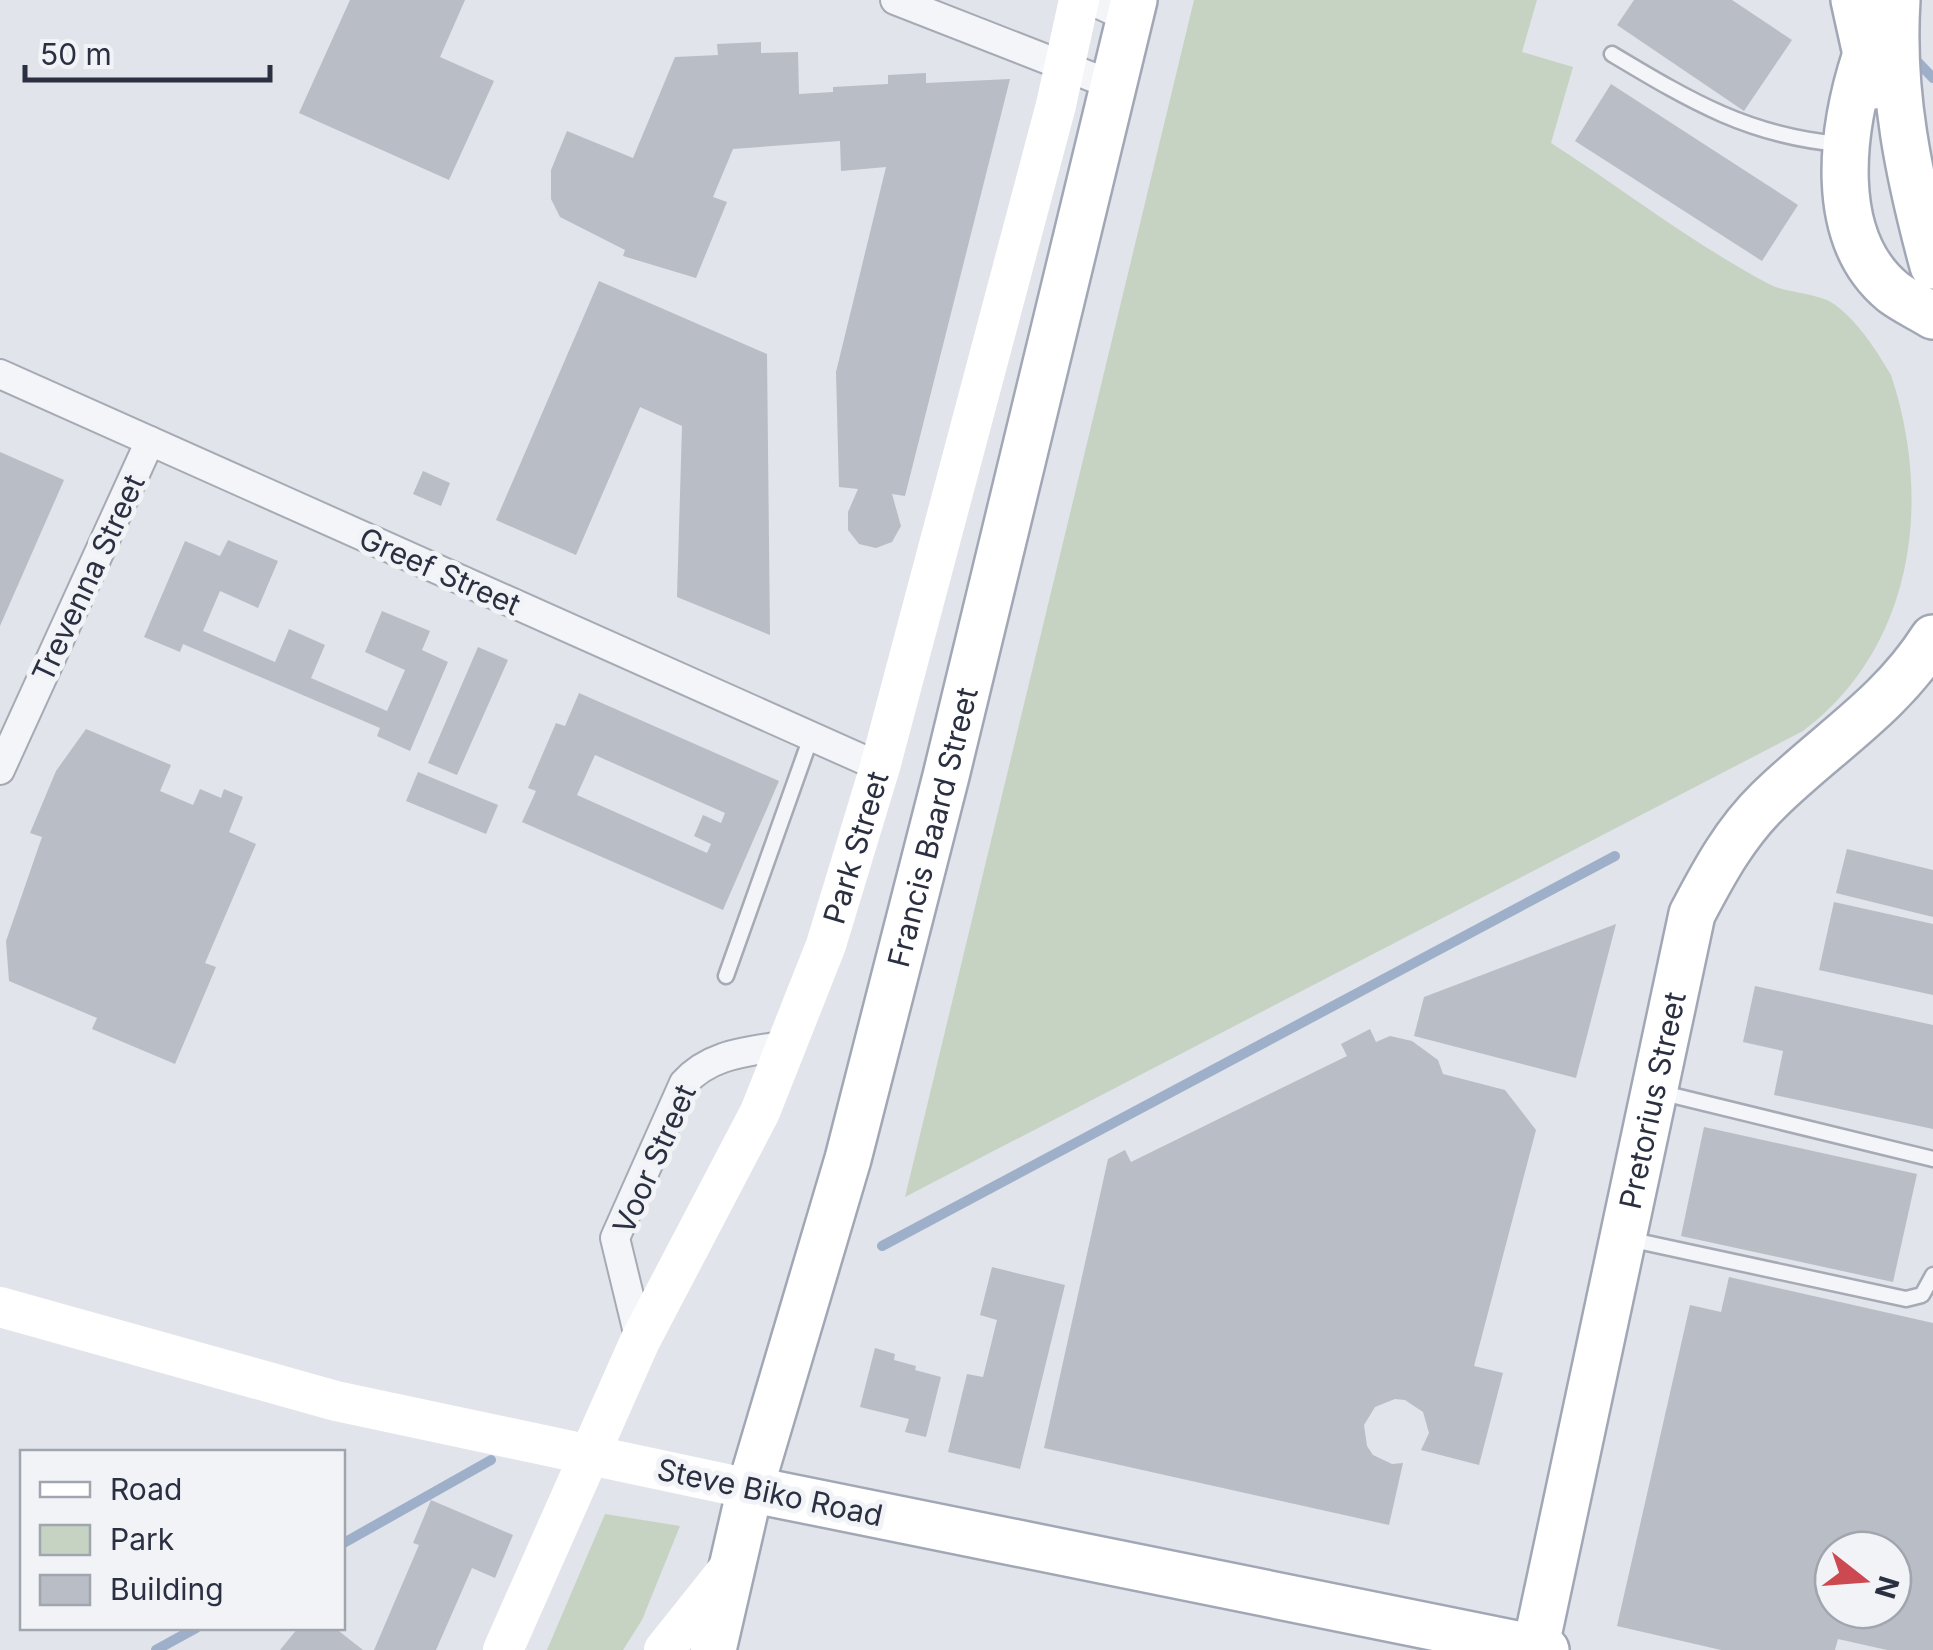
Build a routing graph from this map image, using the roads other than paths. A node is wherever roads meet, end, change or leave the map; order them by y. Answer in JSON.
{"nodes":[{"id":1,"x":895,"y":0,"type":"edge"},
{"id":2,"x":1079,"y":0,"type":"edge"},
{"id":3,"x":1118,"y":6,"type":"edge"},
{"id":4,"x":1875,"y":19,"type":"edge"},
{"id":5,"x":1612,"y":54,"type":"dead end"},
{"id":6,"x":1064,"y":67,"type":"junction"},
{"id":7,"x":1115,"y":86,"type":"junction"},
{"id":8,"x":1846,"y":144,"type":"junction"},
{"id":9,"x":1904,"y":148,"type":"junction"},
{"id":10,"x":1933,"y":266,"type":"edge"},
{"id":11,"x":1933,"y":316,"type":"edge"},
{"id":12,"x":0,"y":374,"type":"edge"},
{"id":13,"x":150,"y":442,"type":"junction"},
{"id":14,"x":1933,"y":638,"type":"edge"},
{"id":15,"x":811,"y":737,"type":"junction"},
{"id":16,"x":880,"y":767,"type":"junction"},
{"id":17,"x":0,"y":770,"type":"edge"},
{"id":18,"x":726,"y":976,"type":"dead end"},
{"id":19,"x":786,"y":1045,"type":"junction"},
{"id":20,"x":1654,"y":1090,"type":"junction"},
{"id":21,"x":1933,"y":1159,"type":"edge"},
{"id":22,"x":1622,"y":1238,"type":"junction"},
{"id":23,"x":1933,"y":1275,"type":"edge"},
{"id":24,"x":0,"y":1308,"type":"edge"},
{"id":25,"x":640,"y":1340,"type":"junction"},
{"id":26,"x":590,"y":1454,"type":"junction"},
{"id":27,"x":750,"y":1489,"type":"junction"},
{"id":28,"x":732,"y":1566,"type":"junction"},
{"id":29,"x":1539,"y":1649,"type":"edge"},
{"id":30,"x":503,"y":1650,"type":"edge"},
{"id":31,"x":664,"y":1650,"type":"edge"},
{"id":32,"x":713,"y":1650,"type":"edge"}],
"edges":[{"from":1,"to":6,"type":"street"},
{"from":2,"to":6,"type":"street","name":"Park Street"},
{"from":3,"to":7,"type":"main road","name":"Francis Baard Street"},
{"from":4,"to":8,"type":"main road"},
{"from":4,"to":9,"type":"main road"},
{"from":4,"to":9,"type":"main road"},
{"from":5,"to":8,"type":"lane"},
{"from":6,"to":7,"type":"street"},
{"from":6,"to":16,"type":"street","name":"Park Street"},
{"from":7,"to":27,"type":"main road","name":"Francis Baard Street"},
{"from":8,"to":11,"type":"main road"},
{"from":9,"to":10,"type":"main road"},
{"from":12,"to":13,"type":"street","name":"Greef Street"},
{"from":13,"to":15,"type":"street","name":"Greef Street"},
{"from":13,"to":17,"type":"street","name":"Trevenna Street"},
{"from":14,"to":20,"type":"main road","name":"Pretorius Street"},
{"from":15,"to":16,"type":"street","name":"Greef Street"},
{"from":15,"to":18,"type":"lane"},
{"from":16,"to":19,"type":"street","name":"Park Street"},
{"from":19,"to":25,"type":"street","name":"Park Street"},
{"from":19,"to":25,"type":"street","name":"Voor Street"},
{"from":20,"to":21,"type":"lane"},
{"from":20,"to":22,"type":"main road","name":"Pretorius Street"},
{"from":22,"to":23,"type":"lane"},
{"from":22,"to":29,"type":"main road","name":"Pretorius Street"},
{"from":24,"to":26,"type":"street","name":"Steve Biko Road"},
{"from":25,"to":26,"type":"street","name":"Park Street"},
{"from":26,"to":27,"type":"street","name":"Steve Biko Road"},
{"from":26,"to":30,"type":"street","name":"Park Street"},
{"from":27,"to":28,"type":"main road","name":"Francis Baard Street"},
{"from":27,"to":29,"type":"main road","name":"Steve Biko Road"},
{"from":28,"to":31,"type":"street"},
{"from":28,"to":32,"type":"main road","name":"Francis Baard Street"}]}
